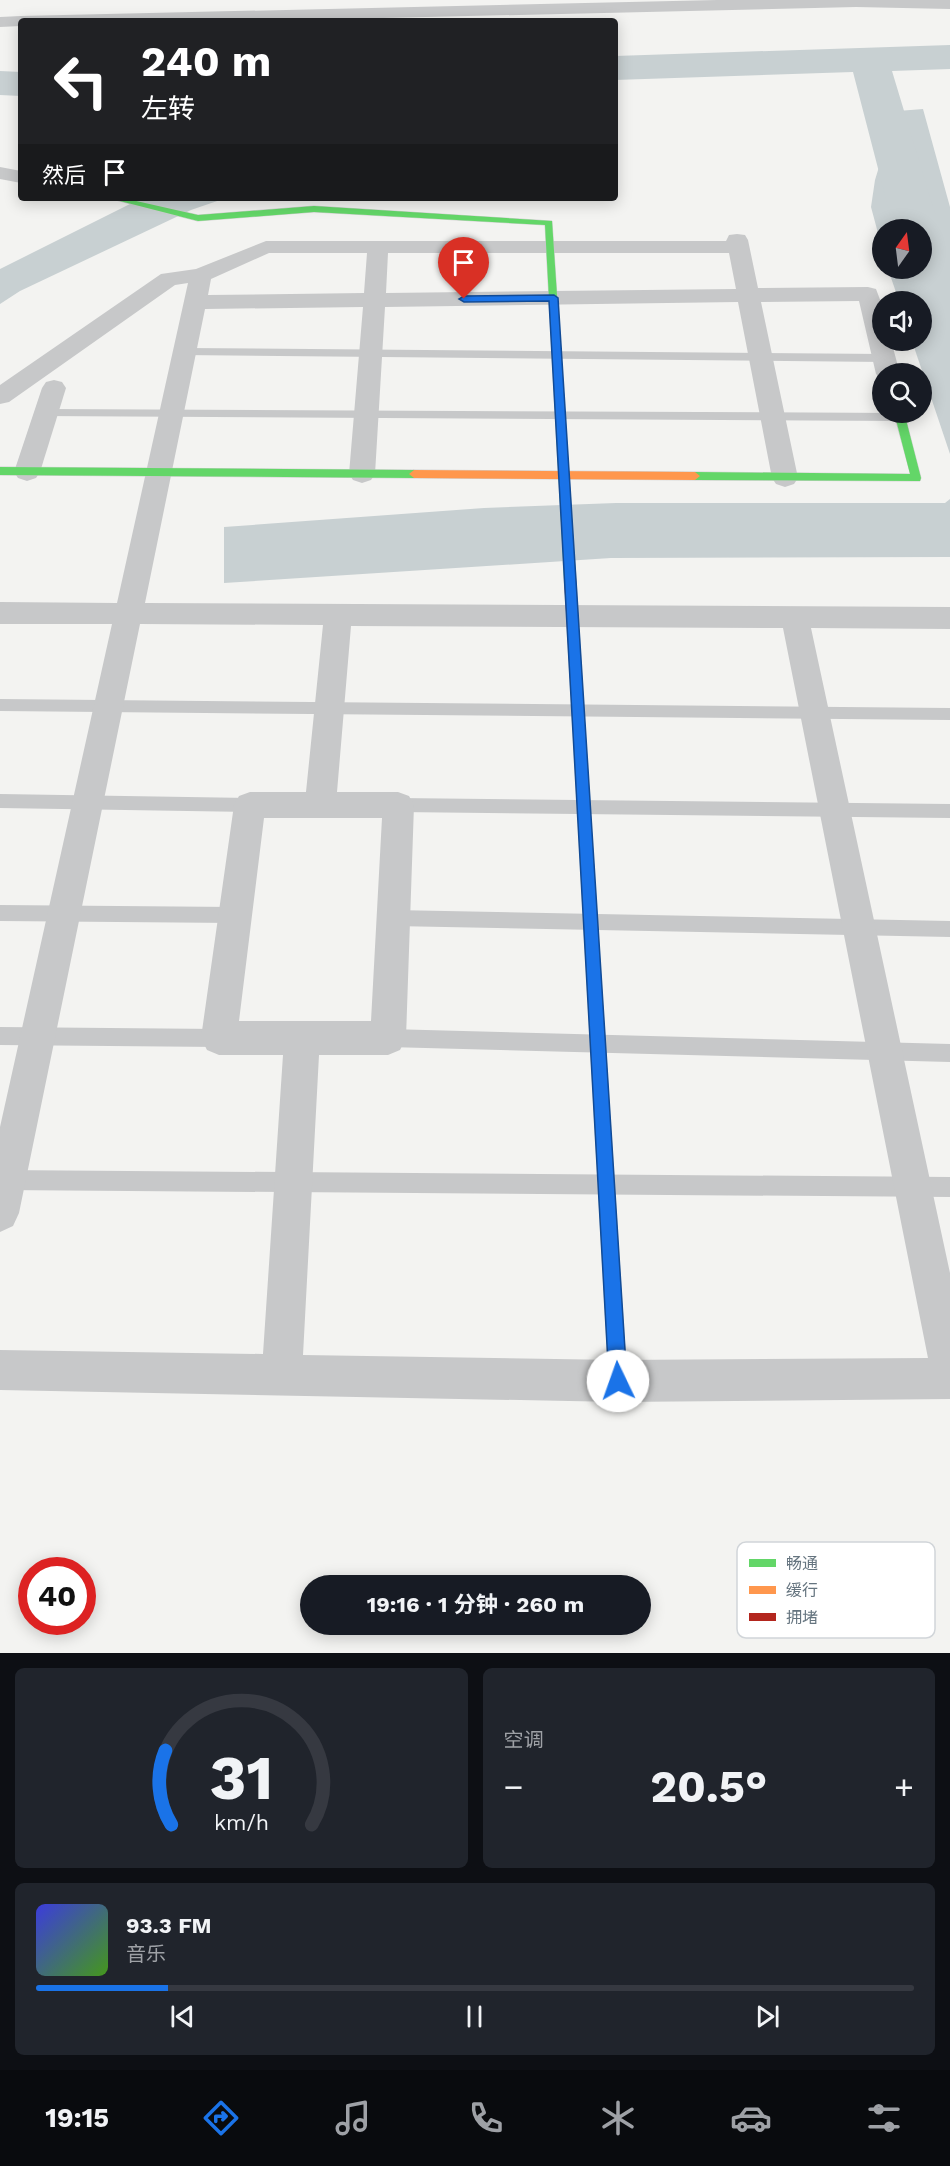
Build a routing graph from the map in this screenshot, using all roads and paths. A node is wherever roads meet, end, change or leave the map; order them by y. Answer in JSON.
{"nodes":[{"id":1,"x":950,"y":4,"type":"edge"},
{"id":2,"x":159,"y":18,"type":"edge"},
{"id":3,"x":18,"y":21,"type":"edge"},
{"id":4,"x":0,"y":22,"type":"edge"},
{"id":5,"x":0,"y":173,"type":"edge"},
{"id":6,"x":18,"y":176,"type":"edge"},
{"id":7,"x":125,"y":201,"type":"edge"},
{"id":8,"x":550,"y":245,"type":"junction"},
{"id":9,"x":378,"y":247,"type":"junction"},
{"id":10,"x":198,"y":289,"type":"junction"},
{"id":11,"x":748,"y":296,"type":"junction"},
{"id":12,"x":554,"y":298,"type":"junction"},
{"id":13,"x":375,"y":300,"type":"junction"},
{"id":14,"x":185,"y":352,"type":"junction"},
{"id":15,"x":371,"y":353,"type":"junction"},
{"id":16,"x":557,"y":355,"type":"junction"},
{"id":17,"x":760,"y":357,"type":"junction"},
{"id":18,"x":885,"y":363,"type":"edge"},
{"id":19,"x":872,"y":365,"type":"edge"},
{"id":20,"x":54,"y":388,"type":"dead end"},
{"id":21,"x":0,"y":396,"type":"edge"},
{"id":22,"x":46,"y":414,"type":"junction"},
{"id":23,"x":171,"y":414,"type":"junction"},
{"id":24,"x":367,"y":415,"type":"junction"},
{"id":25,"x":560,"y":415,"type":"junction"},
{"id":26,"x":872,"y":415,"type":"edge"},
{"id":27,"x":772,"y":416,"type":"junction"},
{"id":28,"x":901,"y":423,"type":"edge"},
{"id":29,"x":0,"y":471,"type":"edge"},
{"id":30,"x":27,"y":472,"type":"junction"},
{"id":31,"x":159,"y":473,"type":"junction"},
{"id":32,"x":362,"y":474,"type":"junction"},
{"id":33,"x":564,"y":477,"type":"junction"},
{"id":34,"x":785,"y":478,"type":"junction"},
{"id":35,"x":572,"y":603,"type":"junction"},
{"id":36,"x":0,"y":613,"type":"edge"},
{"id":37,"x":128,"y":614,"type":"junction"},
{"id":38,"x":338,"y":615,"type":"junction"},
{"id":39,"x":795,"y":617,"type":"junction"},
{"id":40,"x":950,"y":618,"type":"edge"},
{"id":41,"x":0,"y":705,"type":"edge"},
{"id":42,"x":109,"y":706,"type":"junction"},
{"id":43,"x":329,"y":708,"type":"junction"},
{"id":44,"x":578,"y":711,"type":"junction"},
{"id":45,"x":815,"y":713,"type":"junction"},
{"id":46,"x":950,"y":714,"type":"edge"},
{"id":47,"x":0,"y":801,"type":"edge"},
{"id":48,"x":88,"y":802,"type":"junction"},
{"id":49,"x":250,"y":805,"type":"junction"},
{"id":50,"x":320,"y":805,"type":"junction"},
{"id":51,"x":398,"y":805,"type":"junction"},
{"id":52,"x":584,"y":807,"type":"junction"},
{"id":53,"x":835,"y":810,"type":"junction"},
{"id":54,"x":950,"y":811,"type":"edge"},
{"id":55,"x":0,"y":913,"type":"edge"},
{"id":56,"x":64,"y":914,"type":"junction"},
{"id":57,"x":235,"y":915,"type":"junction"},
{"id":58,"x":393,"y":918,"type":"junction"},
{"id":59,"x":591,"y":922,"type":"junction"},
{"id":60,"x":859,"y":927,"type":"junction"},
{"id":61,"x":950,"y":929,"type":"edge"},
{"id":62,"x":0,"y":1036,"type":"edge"},
{"id":63,"x":38,"y":1036,"type":"junction"},
{"id":64,"x":219,"y":1038,"type":"junction"},
{"id":65,"x":302,"y":1038,"type":"junction"},
{"id":66,"x":388,"y":1038,"type":"junction"},
{"id":67,"x":598,"y":1044,"type":"junction"},
{"id":68,"x":885,"y":1051,"type":"junction"},
{"id":69,"x":950,"y":1053,"type":"edge"},
{"id":70,"x":4,"y":1180,"type":"edge"},
{"id":71,"x":294,"y":1182,"type":"junction"},
{"id":72,"x":607,"y":1185,"type":"junction"},
{"id":73,"x":912,"y":1186,"type":"junction"},
{"id":74,"x":950,"y":1187,"type":"edge"},
{"id":75,"x":0,"y":1213,"type":"edge"},
{"id":76,"x":950,"y":1368,"type":"edge"},
{"id":77,"x":0,"y":1370,"type":"edge"},
{"id":78,"x":282,"y":1375,"type":"junction"},
{"id":79,"x":950,"y":1378,"type":"edge"},
{"id":80,"x":618,"y":1381,"type":"junction"}],
"edges":[{"from":1,"to":2,"type":"street"},
{"from":3,"to":4,"type":"street"},
{"from":5,"to":6,"type":"street"},
{"from":7,"to":8,"type":"street"},
{"from":8,"to":9,"type":"street"},
{"from":8,"to":11,"type":"street"},
{"from":8,"to":12,"type":"street"},
{"from":9,"to":10,"type":"street"},
{"from":9,"to":13,"type":"street"},
{"from":10,"to":13,"type":"street"},
{"from":10,"to":14,"type":"street"},
{"from":10,"to":21,"type":"street"},
{"from":11,"to":12,"type":"street"},
{"from":11,"to":17,"type":"street"},
{"from":11,"to":18,"type":"street"},
{"from":12,"to":13,"type":"street"},
{"from":12,"to":16,"type":"street"},
{"from":13,"to":15,"type":"street"},
{"from":14,"to":15,"type":"lane"},
{"from":14,"to":23,"type":"street"},
{"from":15,"to":16,"type":"lane"},
{"from":15,"to":24,"type":"street"},
{"from":16,"to":17,"type":"lane"},
{"from":16,"to":25,"type":"street"},
{"from":17,"to":19,"type":"lane"},
{"from":17,"to":27,"type":"street"},
{"from":20,"to":22,"type":"street"},
{"from":22,"to":23,"type":"lane"},
{"from":22,"to":30,"type":"street"},
{"from":23,"to":24,"type":"lane"},
{"from":23,"to":31,"type":"street"},
{"from":24,"to":25,"type":"lane"},
{"from":24,"to":32,"type":"street"},
{"from":25,"to":27,"type":"lane"},
{"from":25,"to":33,"type":"street"},
{"from":26,"to":27,"type":"lane"},
{"from":27,"to":34,"type":"street"},
{"from":28,"to":34,"type":"street"},
{"from":29,"to":30,"type":"street"},
{"from":30,"to":31,"type":"street"},
{"from":31,"to":32,"type":"street"},
{"from":31,"to":37,"type":"street"},
{"from":32,"to":33,"type":"street"},
{"from":33,"to":34,"type":"street"},
{"from":33,"to":35,"type":"street"},
{"from":35,"to":38,"type":"street"},
{"from":35,"to":39,"type":"street"},
{"from":35,"to":44,"type":"street"},
{"from":36,"to":37,"type":"street"},
{"from":37,"to":38,"type":"street"},
{"from":37,"to":42,"type":"street"},
{"from":38,"to":43,"type":"street"},
{"from":39,"to":40,"type":"street"},
{"from":39,"to":45,"type":"street"},
{"from":41,"to":42,"type":"lane"},
{"from":42,"to":43,"type":"lane"},
{"from":42,"to":48,"type":"street"},
{"from":43,"to":44,"type":"lane"},
{"from":43,"to":50,"type":"street"},
{"from":44,"to":45,"type":"lane"},
{"from":44,"to":52,"type":"street"},
{"from":45,"to":46,"type":"lane"},
{"from":45,"to":53,"type":"street"},
{"from":47,"to":48,"type":"lane"},
{"from":48,"to":49,"type":"lane"},
{"from":48,"to":56,"type":"street"},
{"from":49,"to":50,"type":"street"},
{"from":49,"to":57,"type":"street"},
{"from":50,"to":51,"type":"street"},
{"from":51,"to":52,"type":"lane"},
{"from":51,"to":58,"type":"street"},
{"from":52,"to":53,"type":"lane"},
{"from":52,"to":59,"type":"street"},
{"from":53,"to":54,"type":"lane"},
{"from":53,"to":60,"type":"street"},
{"from":55,"to":56,"type":"lane"},
{"from":56,"to":57,"type":"lane"},
{"from":56,"to":63,"type":"street"},
{"from":57,"to":64,"type":"street"},
{"from":58,"to":59,"type":"lane"},
{"from":58,"to":66,"type":"street"},
{"from":59,"to":60,"type":"lane"},
{"from":59,"to":67,"type":"street"},
{"from":60,"to":61,"type":"lane"},
{"from":60,"to":68,"type":"street"},
{"from":62,"to":63,"type":"lane"},
{"from":63,"to":64,"type":"lane"},
{"from":63,"to":70,"type":"street"},
{"from":64,"to":65,"type":"street"},
{"from":65,"to":66,"type":"street"},
{"from":65,"to":71,"type":"street"},
{"from":66,"to":67,"type":"lane"},
{"from":67,"to":68,"type":"lane"},
{"from":67,"to":72,"type":"street"},
{"from":68,"to":69,"type":"lane"},
{"from":68,"to":73,"type":"street"},
{"from":70,"to":71,"type":"lane"},
{"from":70,"to":75,"type":"street"},
{"from":71,"to":72,"type":"lane"},
{"from":71,"to":78,"type":"street"},
{"from":72,"to":73,"type":"lane"},
{"from":72,"to":80,"type":"street"},
{"from":73,"to":74,"type":"lane"},
{"from":73,"to":76,"type":"street"},
{"from":77,"to":78,"type":"street"},
{"from":78,"to":80,"type":"street"},
{"from":79,"to":80,"type":"street"}]}
